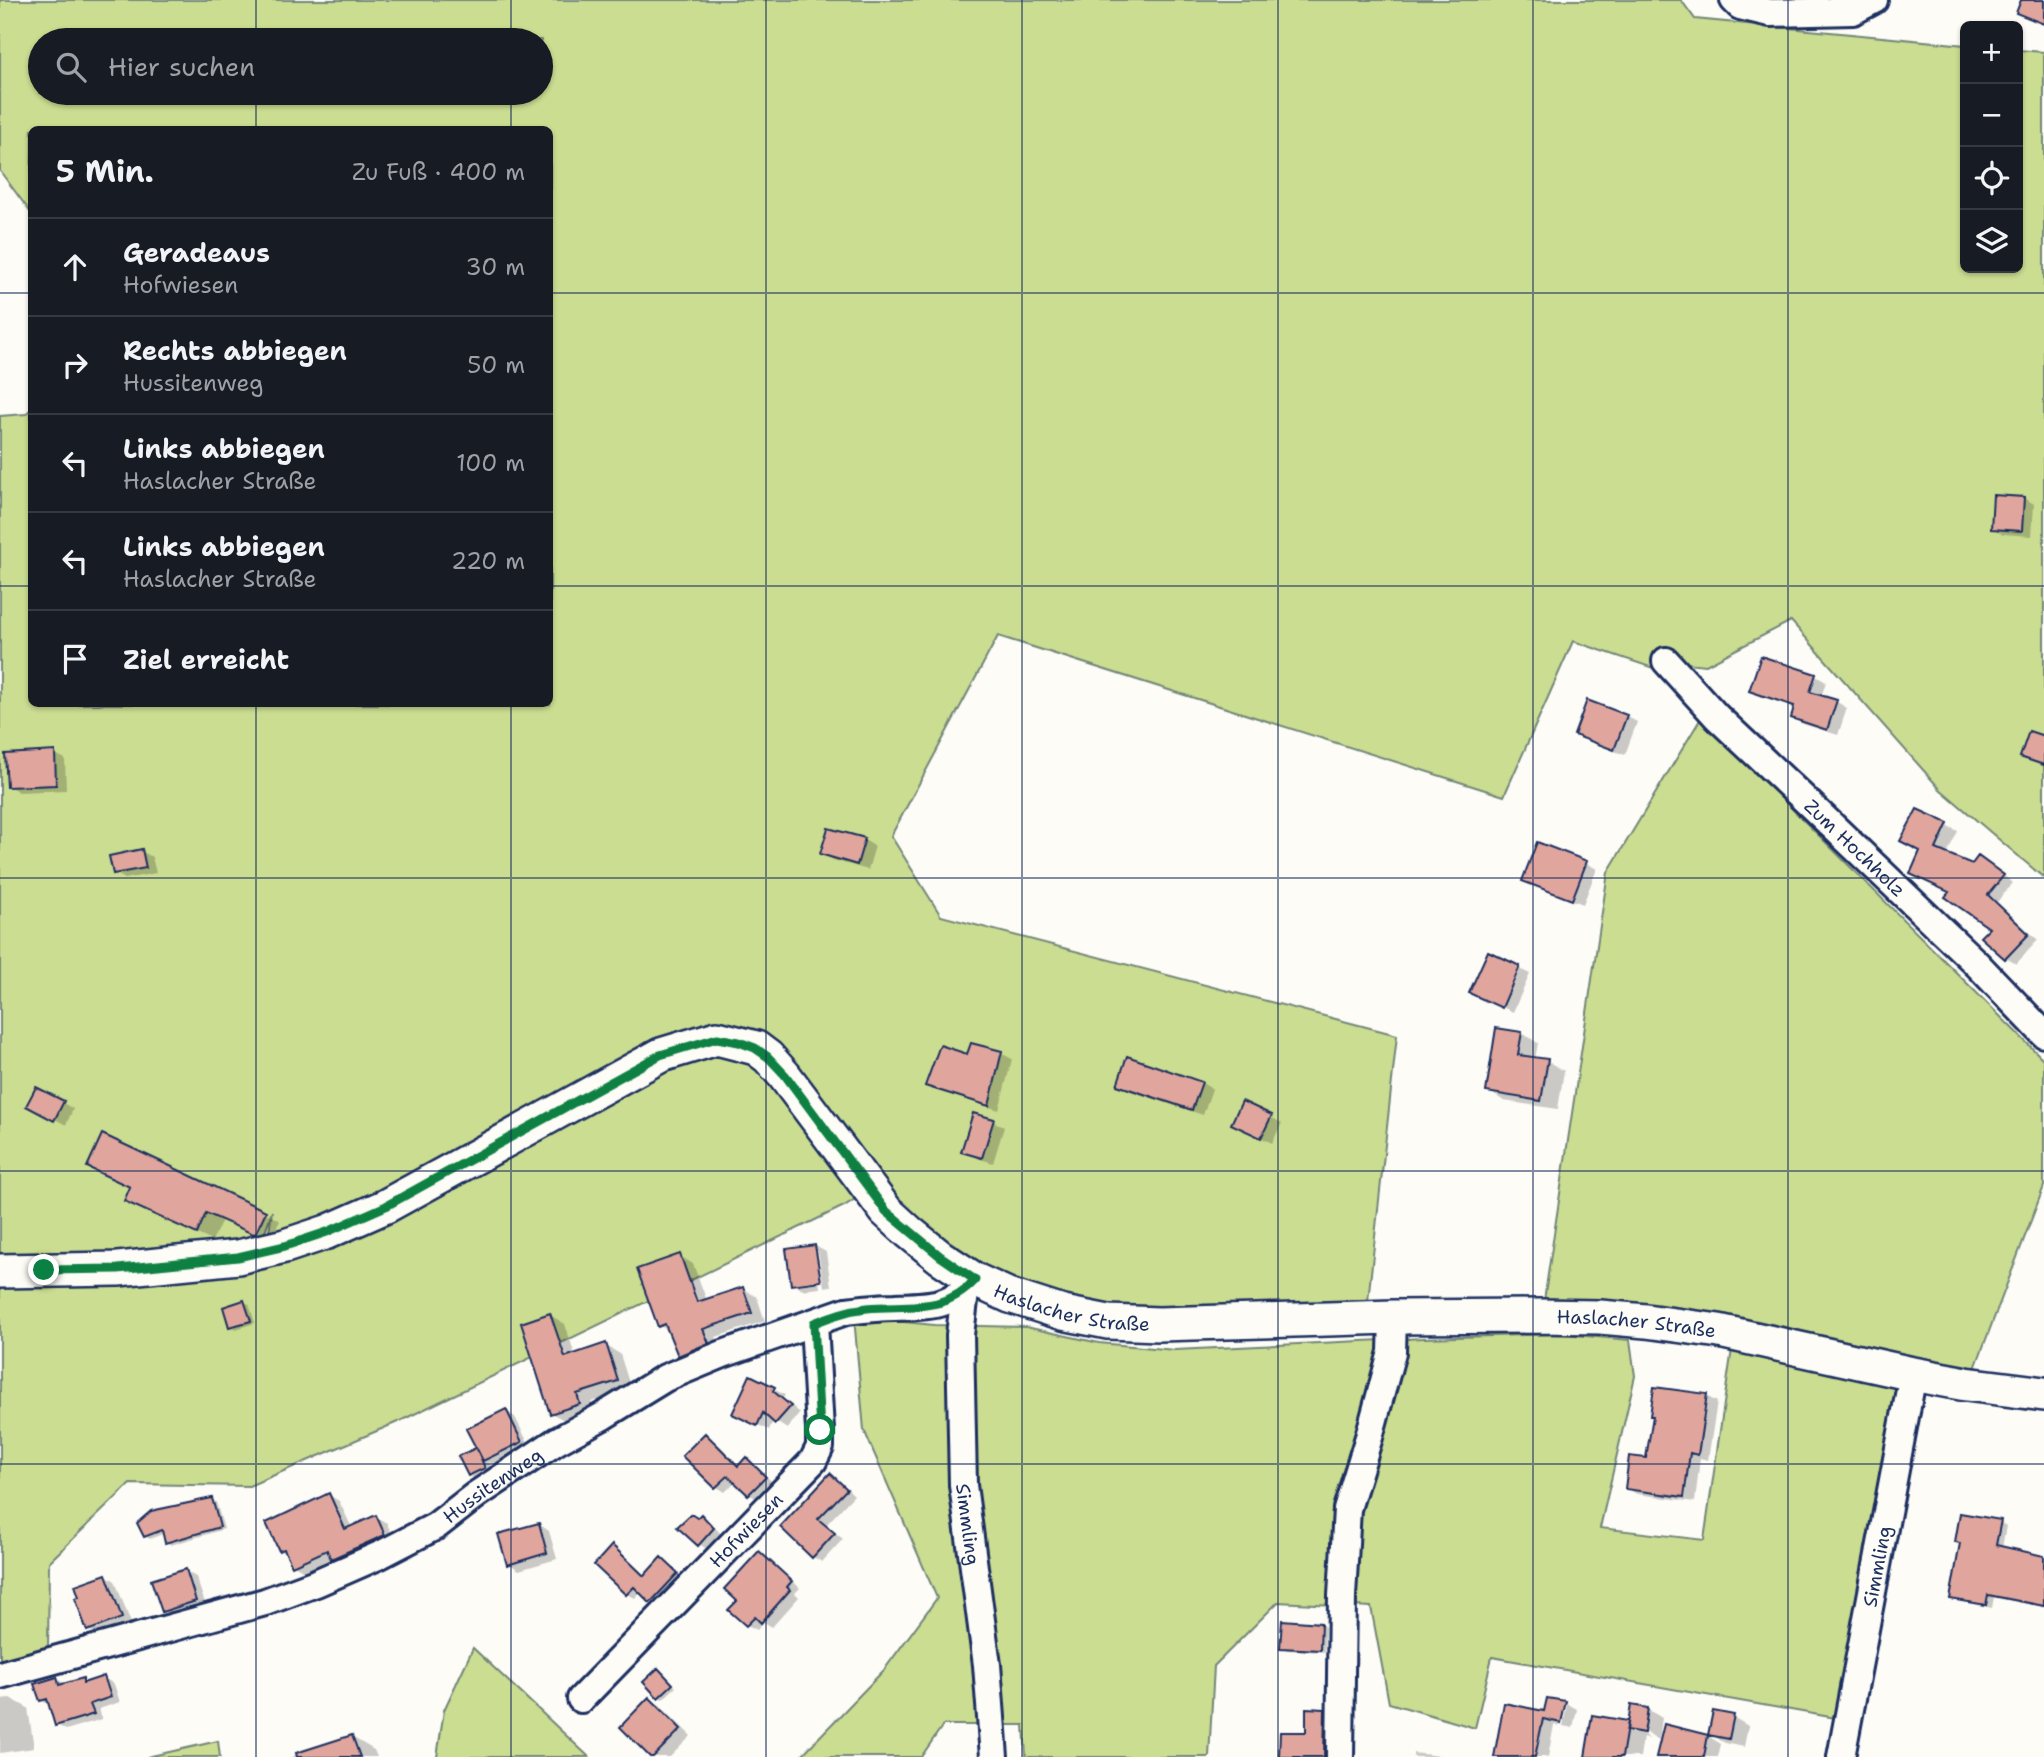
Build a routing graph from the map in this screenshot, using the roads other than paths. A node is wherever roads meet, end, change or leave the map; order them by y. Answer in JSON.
{"nodes":[{"id":1,"x":1874,"y":0,"type":"edge"},
{"id":2,"x":1737,"y":3,"type":"edge"},
{"id":3,"x":1666,"y":662,"type":"dead end"},
{"id":4,"x":2044,"y":1034,"type":"edge"},
{"id":5,"x":0,"y":1271,"type":"edge"},
{"id":6,"x":970,"y":1286,"type":"junction"},
{"id":7,"x":1394,"y":1317,"type":"junction"},
{"id":8,"x":814,"y":1323,"type":"junction"},
{"id":9,"x":1913,"y":1374,"type":"junction"},
{"id":10,"x":2044,"y":1394,"type":"edge"},
{"id":11,"x":0,"y":1675,"type":"edge"},
{"id":12,"x":581,"y":1699,"type":"dead end"},
{"id":13,"x":994,"y":1757,"type":"edge"},
{"id":14,"x":1340,"y":1757,"type":"edge"},
{"id":15,"x":1842,"y":1757,"type":"edge"}],
"edges":[{"from":1,"to":2,"type":"street"},
{"from":3,"to":4,"type":"street","name":"Zum Hochholz"},
{"from":5,"to":6,"type":"street","name":"Haslacher Straße"},
{"from":6,"to":7,"type":"street","name":"Haslacher Straße"},
{"from":6,"to":8,"type":"street","name":"Hussitenweg"},
{"from":6,"to":13,"type":"street","name":"Simmling"},
{"from":7,"to":9,"type":"street","name":"Haslacher Straße"},
{"from":7,"to":14,"type":"street"},
{"from":8,"to":11,"type":"street","name":"Hussitenweg"},
{"from":8,"to":12,"type":"street","name":"Hofwiesen"},
{"from":9,"to":10,"type":"street","name":"Haslacher Straße"},
{"from":9,"to":15,"type":"street","name":"Simmling"}]}
